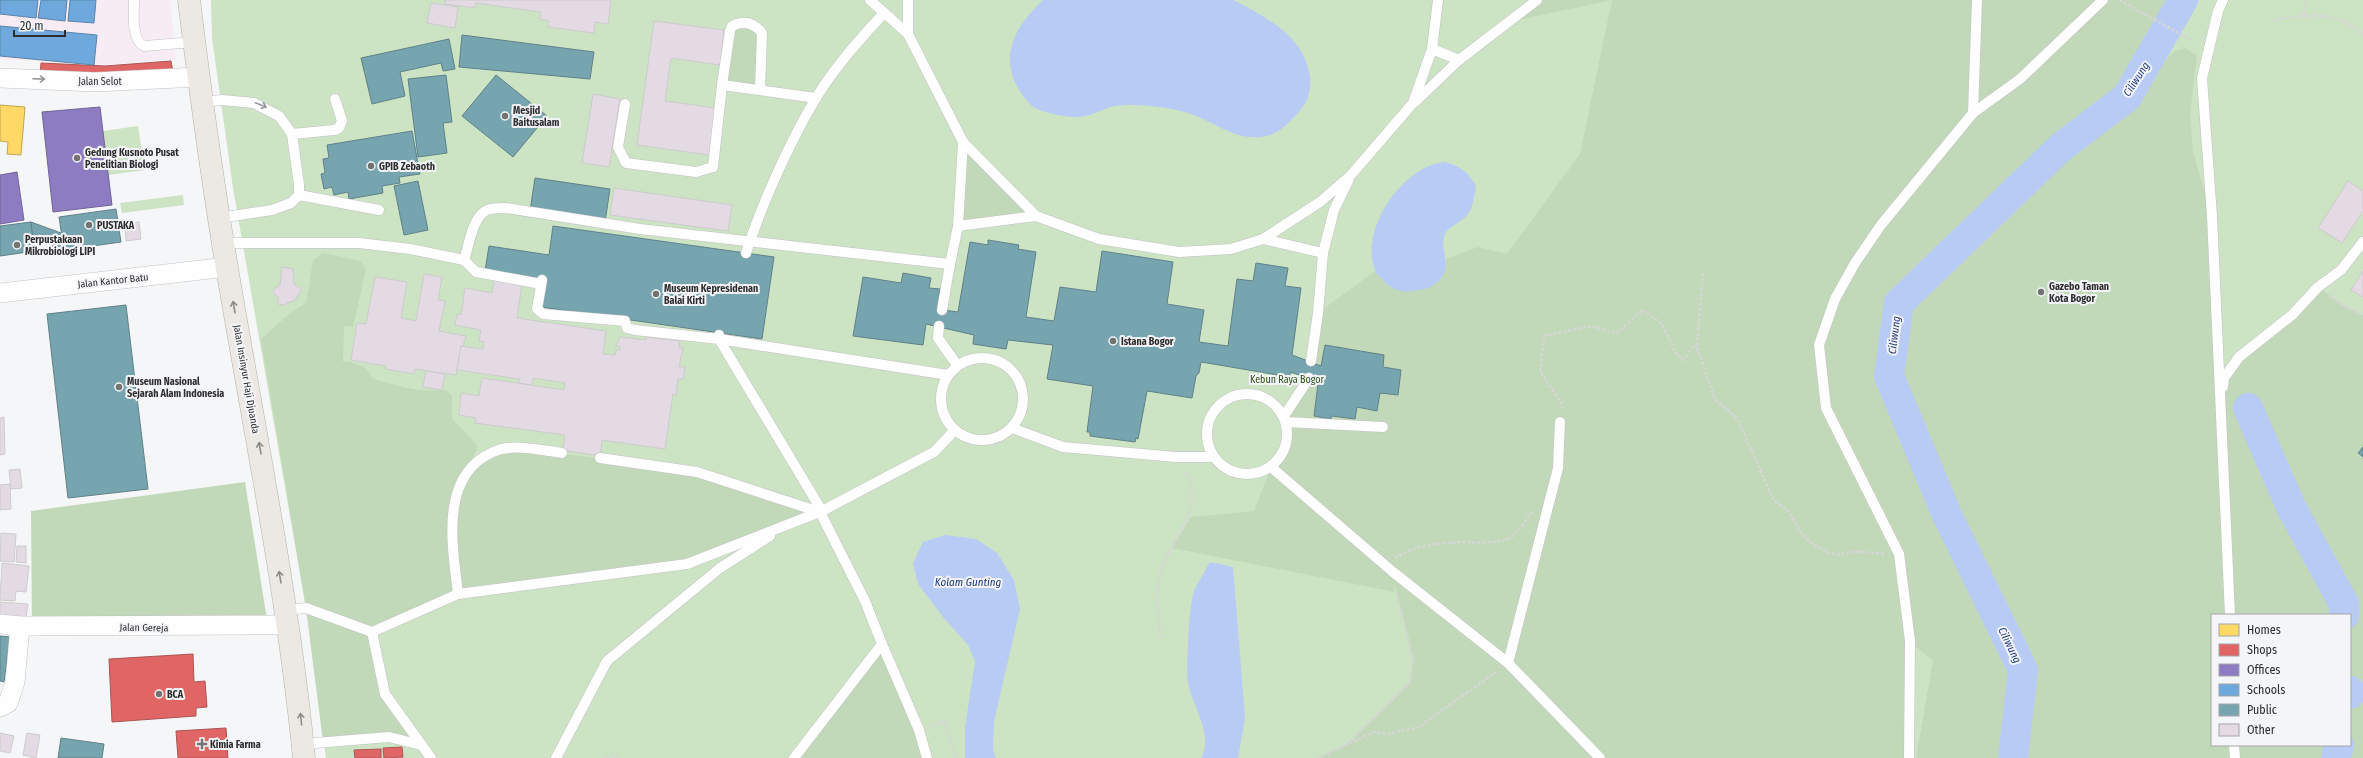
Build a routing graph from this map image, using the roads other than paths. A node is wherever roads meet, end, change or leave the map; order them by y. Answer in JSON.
{"nodes":[{"id":1,"x":134,"y":0,"type":"edge"},
{"id":2,"x":189,"y":0,"type":"edge"},
{"id":3,"x":870,"y":0,"type":"edge"},
{"id":4,"x":908,"y":0,"type":"edge"},
{"id":5,"x":1438,"y":0,"type":"edge"},
{"id":6,"x":1537,"y":0,"type":"edge"},
{"id":7,"x":1976,"y":0,"type":"edge"},
{"id":8,"x":2104,"y":0,"type":"edge"},
{"id":9,"x":2223,"y":0,"type":"edge"},
{"id":10,"x":884,"y":13,"type":"junction"},
{"id":11,"x":908,"y":34,"type":"junction"},
{"id":12,"x":194,"y":42,"type":"junction"},
{"id":13,"x":1433,"y":44,"type":"junction"},
{"id":14,"x":1459,"y":60,"type":"junction"},
{"id":15,"x":199,"y":77,"type":"junction"},
{"id":16,"x":0,"y":78,"type":"edge"},
{"id":17,"x":722,"y":85,"type":"junction"},
{"id":18,"x":760,"y":90,"type":"junction"},
{"id":19,"x":816,"y":98,"type":"junction"},
{"id":20,"x":335,"y":99,"type":"dead end"},
{"id":21,"x":202,"y":102,"type":"junction"},
{"id":22,"x":624,"y":104,"type":"dead end"},
{"id":23,"x":1413,"y":104,"type":"junction"},
{"id":24,"x":1973,"y":113,"type":"junction"},
{"id":25,"x":292,"y":134,"type":"junction"},
{"id":26,"x":963,"y":142,"type":"junction"},
{"id":27,"x":1351,"y":175,"type":"junction"},
{"id":28,"x":298,"y":195,"type":"junction"},
{"id":29,"x":379,"y":210,"type":"dead end"},
{"id":30,"x":1036,"y":216,"type":"junction"},
{"id":31,"x":219,"y":218,"type":"junction"},
{"id":32,"x":958,"y":226,"type":"junction"},
{"id":33,"x":1263,"y":239,"type":"junction"},
{"id":34,"x":750,"y":241,"type":"junction"},
{"id":35,"x":2363,"y":242,"type":"edge"},
{"id":36,"x":223,"y":243,"type":"junction"},
{"id":37,"x":746,"y":253,"type":"dead end"},
{"id":38,"x":1323,"y":253,"type":"junction"},
{"id":39,"x":464,"y":260,"type":"junction"},
{"id":40,"x":950,"y":264,"type":"junction"},
{"id":41,"x":227,"y":267,"type":"junction"},
{"id":42,"x":0,"y":293,"type":"edge"},
{"id":43,"x":942,"y":310,"type":"dead end"},
{"id":44,"x":939,"y":326,"type":"dead end"},
{"id":45,"x":719,"y":336,"type":"junction"},
{"id":46,"x":1311,"y":361,"type":"dead end"},
{"id":47,"x":957,"y":365,"type":"junction"},
{"id":48,"x":948,"y":375,"type":"junction"},
{"id":49,"x":1309,"y":378,"type":"dead end"},
{"id":50,"x":2220,"y":400,"type":"junction"},
{"id":51,"x":1285,"y":419,"type":"junction"},
{"id":52,"x":1560,"y":422,"type":"road end"},
{"id":53,"x":1012,"y":428,"type":"junction"},
{"id":54,"x":1383,"y":428,"type":"dead end"},
{"id":55,"x":954,"y":430,"type":"junction"},
{"id":56,"x":562,"y":453,"type":"dead end"},
{"id":57,"x":1214,"y":457,"type":"junction"},
{"id":58,"x":600,"y":458,"type":"dead end"},
{"id":59,"x":1271,"y":467,"type":"junction"},
{"id":60,"x":821,"y":512,"type":"junction"},
{"id":61,"x":790,"y":524,"type":"junction"},
{"id":62,"x":458,"y":594,"type":"junction"},
{"id":63,"x":2230,"y":614,"type":"edge"},
{"id":64,"x":286,"y":618,"type":"junction"},
{"id":65,"x":0,"y":624,"type":"edge"},
{"id":66,"x":20,"y":626,"type":"junction"},
{"id":67,"x":372,"y":632,"type":"junction"},
{"id":68,"x":882,"y":644,"type":"junction"},
{"id":69,"x":1508,"y":663,"type":"junction"},
{"id":70,"x":0,"y":707,"type":"edge"},
{"id":71,"x":421,"y":745,"type":"junction"},
{"id":72,"x":2234,"y":746,"type":"edge"},
{"id":73,"x":304,"y":751,"type":"edge"},
{"id":74,"x":431,"y":758,"type":"edge"},
{"id":75,"x":556,"y":758,"type":"edge"},
{"id":76,"x":794,"y":758,"type":"edge"},
{"id":77,"x":927,"y":758,"type":"edge"},
{"id":78,"x":1600,"y":758,"type":"edge"},
{"id":79,"x":1910,"y":758,"type":"edge"},
{"id":80,"x":2235,"y":758,"type":"edge"}],
"edges":[{"from":1,"to":12,"type":"lane"},
{"from":2,"to":12,"type":"main road","name":"Jalan Insinyur Haji Djuanda"},
{"from":3,"to":10,"type":"lane"},
{"from":4,"to":11,"type":"lane"},
{"from":5,"to":13,"type":"lane"},
{"from":6,"to":14,"type":"lane"},
{"from":7,"to":24,"type":"lane"},
{"from":8,"to":24,"type":"lane"},
{"from":9,"to":50,"type":"lane"},
{"from":10,"to":11,"type":"lane"},
{"from":10,"to":19,"type":"lane"},
{"from":11,"to":26,"type":"lane"},
{"from":12,"to":15,"type":"main road","name":"Jalan Insinyur Haji Djuanda"},
{"from":13,"to":14,"type":"lane"},
{"from":13,"to":23,"type":"lane"},
{"from":14,"to":23,"type":"lane"},
{"from":16,"to":15,"type":"street","name":"Jalan Selot","one_way":true},
{"from":15,"to":21,"type":"main road","name":"Jalan Insinyur Haji Djuanda"},
{"from":17,"to":18,"type":"lane"},
{"from":17,"to":18,"type":"lane"},
{"from":17,"to":22,"type":"lane"},
{"from":18,"to":19,"type":"lane"},
{"from":19,"to":34,"type":"lane"},
{"from":20,"to":25,"type":"lane"},
{"from":21,"to":25,"type":"lane","one_way":true},
{"from":21,"to":31,"type":"main road","name":"Jalan Insinyur Haji Djuanda"},
{"from":23,"to":27,"type":"lane"},
{"from":24,"to":79,"type":"lane"},
{"from":25,"to":28,"type":"lane"},
{"from":26,"to":30,"type":"lane"},
{"from":26,"to":32,"type":"lane"},
{"from":27,"to":33,"type":"lane"},
{"from":27,"to":38,"type":"lane"},
{"from":28,"to":29,"type":"lane"},
{"from":28,"to":31,"type":"lane"},
{"from":30,"to":32,"type":"lane"},
{"from":30,"to":33,"type":"lane"},
{"from":31,"to":36,"type":"main road","name":"Jalan Insinyur Haji Djuanda"},
{"from":32,"to":40,"type":"lane"},
{"from":33,"to":38,"type":"lane"},
{"from":34,"to":37,"type":"lane"},
{"from":34,"to":39,"type":"lane"},
{"from":34,"to":40,"type":"lane"},
{"from":35,"to":50,"type":"lane"},
{"from":36,"to":39,"type":"lane"},
{"from":36,"to":41,"type":"main road","name":"Jalan Insinyur Haji Djuanda"},
{"from":38,"to":46,"type":"lane"},
{"from":39,"to":45,"type":"lane"},
{"from":40,"to":43,"type":"lane"},
{"from":41,"to":42,"type":"street","name":"Jalan Kantor Batu"},
{"from":64,"to":41,"type":"main road","name":"Jalan Insinyur Haji Djuanda","one_way":true},
{"from":44,"to":47,"type":"lane"},
{"from":45,"to":48,"type":"lane"},
{"from":45,"to":60,"type":"lane"},
{"from":47,"to":48,"type":"lane"},
{"from":47,"to":53,"type":"lane"},
{"from":48,"to":55,"type":"lane"},
{"from":49,"to":51,"type":"lane"},
{"from":50,"to":63,"type":"lane"},
{"from":51,"to":54,"type":"lane"},
{"from":51,"to":57,"type":"lane"},
{"from":51,"to":59,"type":"lane"},
{"from":52,"to":69,"type":"lane"},
{"from":53,"to":55,"type":"lane"},
{"from":53,"to":57,"type":"lane"},
{"from":55,"to":60,"type":"lane"},
{"from":56,"to":62,"type":"lane"},
{"from":57,"to":59,"type":"lane"},
{"from":58,"to":60,"type":"lane"},
{"from":59,"to":69,"type":"lane"},
{"from":60,"to":61,"type":"lane"},
{"from":60,"to":68,"type":"lane"},
{"from":61,"to":62,"type":"lane"},
{"from":61,"to":75,"type":"lane"},
{"from":62,"to":67,"type":"lane"},
{"from":64,"to":66,"type":"street","name":"Jalan Gereja"},
{"from":64,"to":67,"type":"lane"},
{"from":73,"to":64,"type":"main road","name":"Jalan Insinyur Haji Djuanda","one_way":true},
{"from":65,"to":66,"type":"street","name":"Jalan Gereja"},
{"from":66,"to":70,"type":"street"},
{"from":67,"to":71,"type":"lane"},
{"from":68,"to":76,"type":"lane"},
{"from":68,"to":77,"type":"lane"},
{"from":69,"to":78,"type":"lane"},
{"from":71,"to":73,"type":"lane"},
{"from":71,"to":74,"type":"lane"},
{"from":72,"to":80,"type":"lane"}]}
